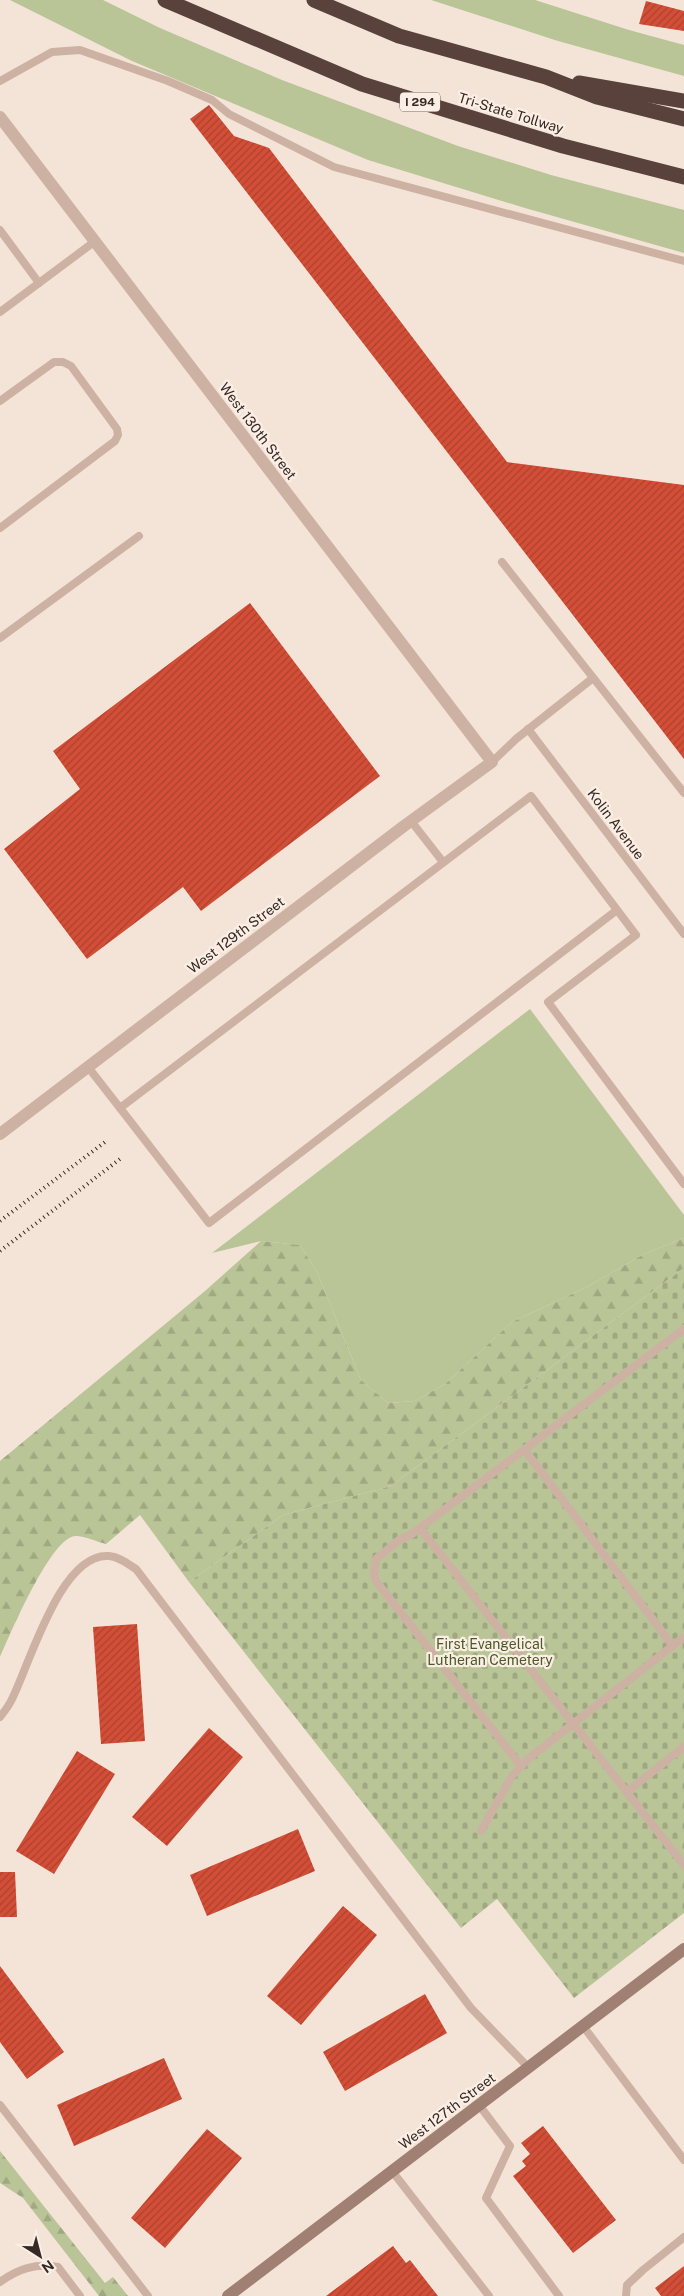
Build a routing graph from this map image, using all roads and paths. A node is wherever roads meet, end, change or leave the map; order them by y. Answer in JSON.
{"nodes":[{"id":1,"x":165,"y":0,"type":"edge"},
{"id":2,"x":314,"y":0,"type":"edge"},
{"id":3,"x":546,"y":78,"type":"junction"},
{"id":4,"x":0,"y":81,"type":"edge"},
{"id":5,"x":684,"y":101,"type":"edge"},
{"id":6,"x":0,"y":116,"type":"edge"},
{"id":7,"x":684,"y":119,"type":"edge"},
{"id":8,"x":684,"y":177,"type":"edge"},
{"id":9,"x":0,"y":230,"type":"edge"},
{"id":10,"x":94,"y":242,"type":"junction"},
{"id":11,"x":684,"y":261,"type":"edge"},
{"id":12,"x":39,"y":283,"type":"junction"},
{"id":13,"x":0,"y":312,"type":"edge"},
{"id":14,"x":0,"y":401,"type":"edge"},
{"id":15,"x":0,"y":528,"type":"edge"},
{"id":16,"x":139,"y":536,"type":"dead end"},
{"id":17,"x":502,"y":562,"type":"dead end"},
{"id":18,"x":0,"y":638,"type":"edge"},
{"id":19,"x":593,"y":678,"type":"junction"},
{"id":20,"x":528,"y":729,"type":"junction"},
{"id":21,"x":492,"y":762,"type":"junction"},
{"id":22,"x":684,"y":793,"type":"edge"},
{"id":23,"x":411,"y":821,"type":"junction"},
{"id":24,"x":443,"y":862,"type":"junction"},
{"id":25,"x":617,"y":910,"type":"junction"},
{"id":26,"x":684,"y":934,"type":"edge"},
{"id":27,"x":88,"y":1067,"type":"junction"},
{"id":28,"x":120,"y":1108,"type":"junction"},
{"id":29,"x":0,"y":1134,"type":"edge"},
{"id":30,"x":684,"y":1184,"type":"edge"},
{"id":31,"x":684,"y":1329,"type":"edge"},
{"id":32,"x":524,"y":1450,"type":"junction"},
{"id":33,"x":420,"y":1528,"type":"junction"},
{"id":34,"x":684,"y":1637,"type":"edge"},
{"id":35,"x":673,"y":1646,"type":"junction"},
{"id":36,"x":0,"y":1717,"type":"edge"},
{"id":37,"x":574,"y":1722,"type":"junction"},
{"id":38,"x":684,"y":1748,"type":"edge"},
{"id":39,"x":520,"y":1766,"type":"junction"},
{"id":40,"x":628,"y":1791,"type":"junction"},
{"id":41,"x":481,"y":1831,"type":"dead end"},
{"id":42,"x":684,"y":1865,"type":"edge"},
{"id":43,"x":684,"y":1949,"type":"edge"},
{"id":44,"x":582,"y":2026,"type":"junction"},
{"id":45,"x":528,"y":2068,"type":"junction"},
{"id":46,"x":0,"y":2105,"type":"edge"},
{"id":47,"x":479,"y":2105,"type":"junction"},
{"id":48,"x":684,"y":2160,"type":"edge"},
{"id":49,"x":392,"y":2171,"type":"junction"},
{"id":50,"x":684,"y":2237,"type":"edge"},
{"id":51,"x":0,"y":2282,"type":"edge"},
{"id":52,"x":80,"y":2296,"type":"edge"},
{"id":53,"x":148,"y":2296,"type":"edge"},
{"id":54,"x":228,"y":2296,"type":"edge"},
{"id":55,"x":489,"y":2296,"type":"edge"},
{"id":56,"x":559,"y":2296,"type":"edge"},
{"id":57,"x":626,"y":2296,"type":"edge"}],
"edges":[{"from":1,"to":8,"type":"highway","name":"Tri-State Tollway","number":"I 294"},
{"from":2,"to":3,"type":"highway"},
{"from":3,"to":5,"type":"highway"},
{"from":3,"to":7,"type":"highway"},
{"from":4,"to":11,"type":"lane"},
{"from":6,"to":10,"type":"street","name":"West 130th Street"},
{"from":9,"to":12,"type":"lane"},
{"from":10,"to":12,"type":"lane"},
{"from":10,"to":21,"type":"street","name":"West 130th Street"},
{"from":12,"to":13,"type":"lane"},
{"from":14,"to":15,"type":"lane"},
{"from":16,"to":18,"type":"lane"},
{"from":17,"to":19,"type":"lane"},
{"from":19,"to":20,"type":"lane"},
{"from":19,"to":22,"type":"lane"},
{"from":20,"to":21,"type":"lane"},
{"from":20,"to":26,"type":"lane","name":"Kolin Avenue"},
{"from":21,"to":23,"type":"street","name":"West 129th Street"},
{"from":23,"to":24,"type":"lane"},
{"from":23,"to":27,"type":"street","name":"West 129th Street"},
{"from":24,"to":25,"type":"lane"},
{"from":24,"to":28,"type":"lane"},
{"from":25,"to":28,"type":"lane"},
{"from":25,"to":30,"type":"lane"},
{"from":27,"to":28,"type":"lane"},
{"from":27,"to":29,"type":"street","name":"West 129th Street"},
{"from":31,"to":32,"type":"lane"},
{"from":32,"to":33,"type":"lane"},
{"from":32,"to":35,"type":"lane"},
{"from":33,"to":37,"type":"lane"},
{"from":33,"to":39,"type":"lane"},
{"from":34,"to":35,"type":"lane"},
{"from":35,"to":37,"type":"lane"},
{"from":36,"to":45,"type":"lane"},
{"from":37,"to":39,"type":"lane"},
{"from":37,"to":40,"type":"lane"},
{"from":38,"to":40,"type":"lane"},
{"from":39,"to":41,"type":"lane"},
{"from":40,"to":42,"type":"lane"},
{"from":43,"to":44,"type":"main road","name":"West 127th Street"},
{"from":44,"to":45,"type":"main road","name":"West 127th Street"},
{"from":44,"to":48,"type":"lane"},
{"from":45,"to":47,"type":"main road","name":"West 127th Street"},
{"from":46,"to":53,"type":"lane"},
{"from":47,"to":49,"type":"main road","name":"West 127th Street"},
{"from":47,"to":56,"type":"lane"},
{"from":49,"to":54,"type":"main road","name":"West 127th Street"},
{"from":49,"to":55,"type":"lane"},
{"from":50,"to":57,"type":"lane"},
{"from":51,"to":52,"type":"lane"}]}
